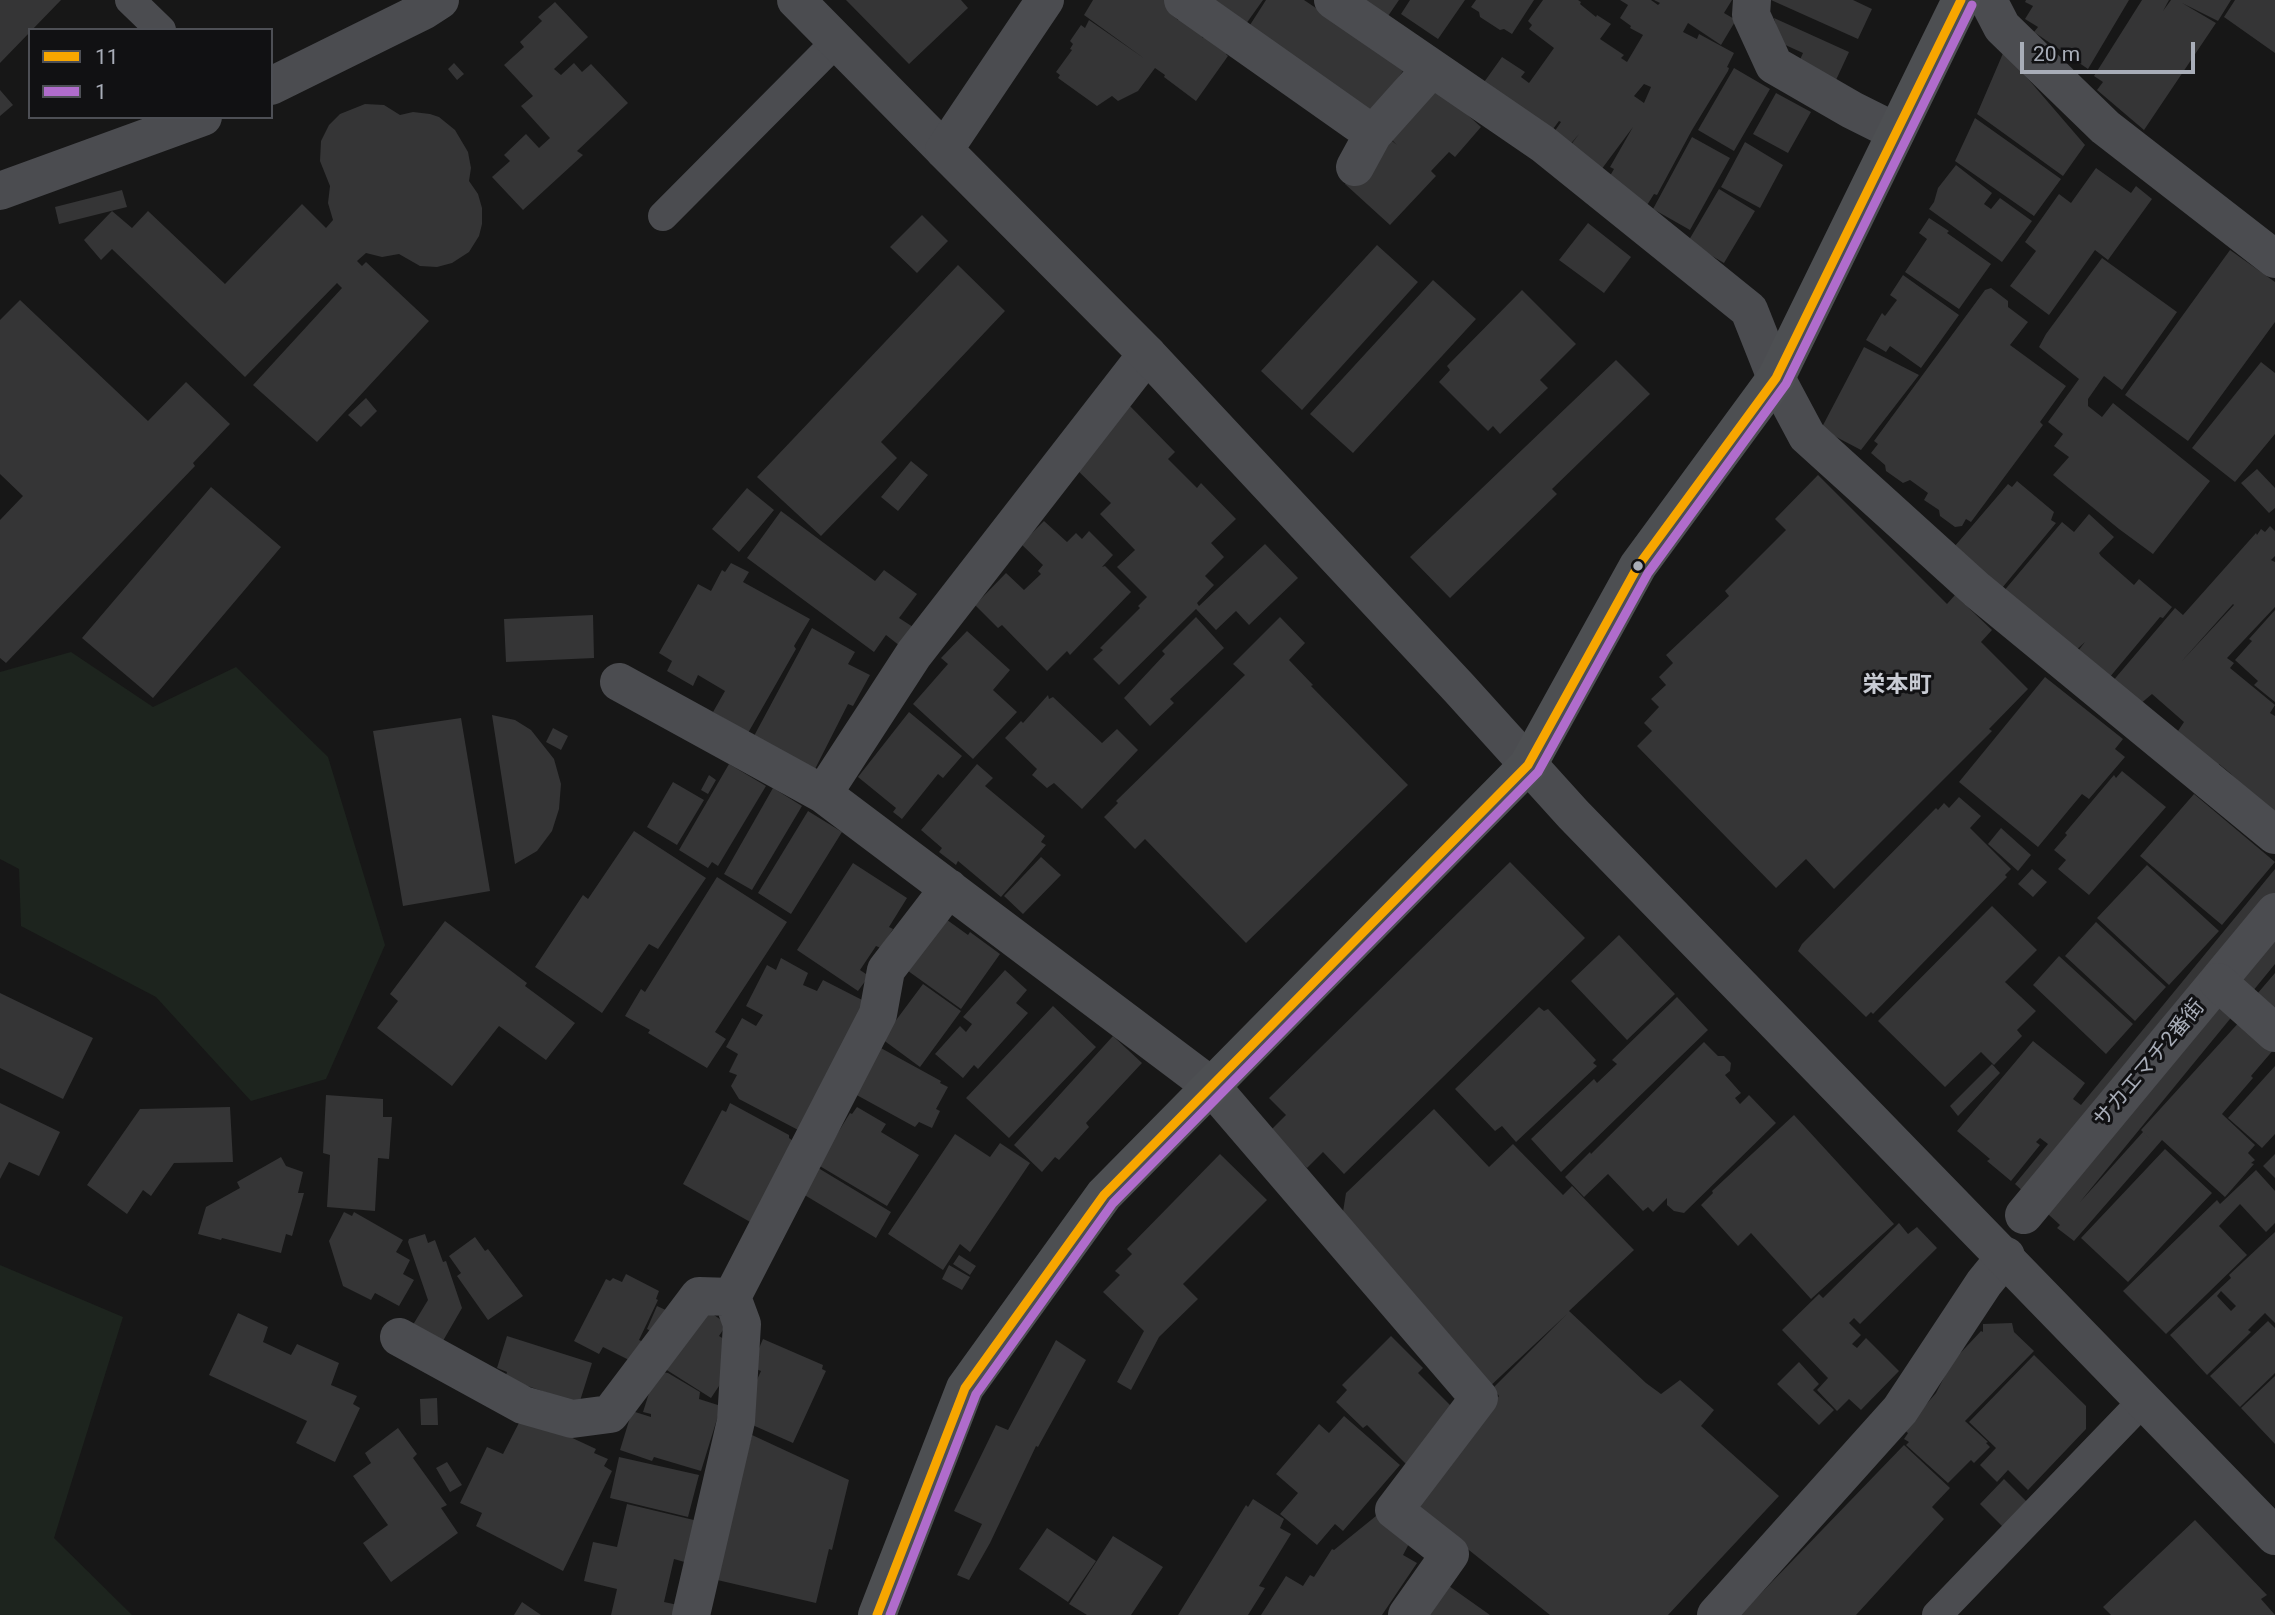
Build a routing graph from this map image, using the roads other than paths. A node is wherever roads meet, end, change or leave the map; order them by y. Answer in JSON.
{"nodes":[{"id":1,"x":130,"y":0,"type":"edge"},
{"id":2,"x":440,"y":0,"type":"edge"},
{"id":3,"x":796,"y":0,"type":"edge"},
{"id":4,"x":1045,"y":0,"type":"edge"},
{"id":5,"x":1183,"y":0,"type":"edge"},
{"id":6,"x":1333,"y":0,"type":"edge"},
{"id":7,"x":1752,"y":0,"type":"edge"},
{"id":8,"x":1961,"y":0,"type":"edge"},
{"id":9,"x":1989,"y":0,"type":"edge"},
{"id":10,"x":159,"y":28,"type":"edge"},
{"id":11,"x":837,"y":41,"type":"junction"},
{"id":12,"x":1432,"y":68,"type":"junction"},
{"id":13,"x":273,"y":85,"type":"edge"},
{"id":14,"x":198,"y":119,"type":"edge"},
{"id":15,"x":1896,"y":132,"type":"junction"},
{"id":16,"x":944,"y":150,"type":"junction"},
{"id":17,"x":0,"y":191,"type":"edge"},
{"id":18,"x":663,"y":216,"type":"dead end"},
{"id":19,"x":2270,"y":243,"type":"edge"},
{"id":20,"x":1147,"y":355,"type":"junction"},
{"id":21,"x":1776,"y":378,"type":"junction"},
{"id":22,"x":619,"y":682,"type":"dead end"},
{"id":23,"x":1528,"y":765,"type":"junction"},
{"id":24,"x":823,"y":794,"type":"junction"},
{"id":25,"x":2275,"y":835,"type":"edge"},
{"id":26,"x":949,"y":888,"type":"junction"},
{"id":27,"x":2275,"y":912,"type":"edge"},
{"id":28,"x":2218,"y":982,"type":"junction"},
{"id":29,"x":2275,"y":1033,"type":"edge"},
{"id":30,"x":1211,"y":1086,"type":"junction"},
{"id":31,"x":2024,"y":1215,"type":"dead end"},
{"id":32,"x":2006,"y":1256,"type":"junction"},
{"id":33,"x":732,"y":1297,"type":"junction"},
{"id":34,"x":398,"y":1337,"type":"dead end"},
{"id":35,"x":2144,"y":1400,"type":"junction"},
{"id":36,"x":2275,"y":1536,"type":"edge"},
{"id":37,"x":885,"y":1611,"type":"edge"},
{"id":38,"x":691,"y":1615,"type":"edge"},
{"id":39,"x":1407,"y":1615,"type":"edge"},
{"id":40,"x":1716,"y":1615,"type":"edge"},
{"id":41,"x":1937,"y":1615,"type":"edge"}],
"edges":[{"from":1,"to":10,"type":"lane"},
{"from":2,"to":13,"type":"street"},
{"from":3,"to":11,"type":"street"},
{"from":4,"to":16,"type":"street"},
{"from":5,"to":12,"type":"street"},
{"from":6,"to":12,"type":"street"},
{"from":7,"to":15,"type":"street"},
{"from":8,"to":15,"type":"main road"},
{"from":9,"to":19,"type":"street"},
{"from":11,"to":16,"type":"street"},
{"from":11,"to":18,"type":"lane"},
{"from":12,"to":21,"type":"street"},
{"from":14,"to":17,"type":"street"},
{"from":15,"to":21,"type":"main road"},
{"from":16,"to":20,"type":"street"},
{"from":20,"to":23,"type":"street"},
{"from":20,"to":24,"type":"street"},
{"from":21,"to":23,"type":"main road"},
{"from":21,"to":25,"type":"street"},
{"from":22,"to":24,"type":"street"},
{"from":23,"to":30,"type":"main road"},
{"from":23,"to":32,"type":"street"},
{"from":24,"to":26,"type":"street"},
{"from":26,"to":30,"type":"street"},
{"from":26,"to":33,"type":"street"},
{"from":27,"to":28,"type":"street","name":"サカエマチ2番街"},
{"from":28,"to":29,"type":"street"},
{"from":28,"to":31,"type":"street","name":"サカエマチ2番街"},
{"from":30,"to":37,"type":"main road"},
{"from":30,"to":39,"type":"street"},
{"from":32,"to":35,"type":"street"},
{"from":32,"to":40,"type":"street"},
{"from":33,"to":34,"type":"street"},
{"from":33,"to":38,"type":"street"},
{"from":35,"to":36,"type":"street"},
{"from":35,"to":41,"type":"lane"}]}
